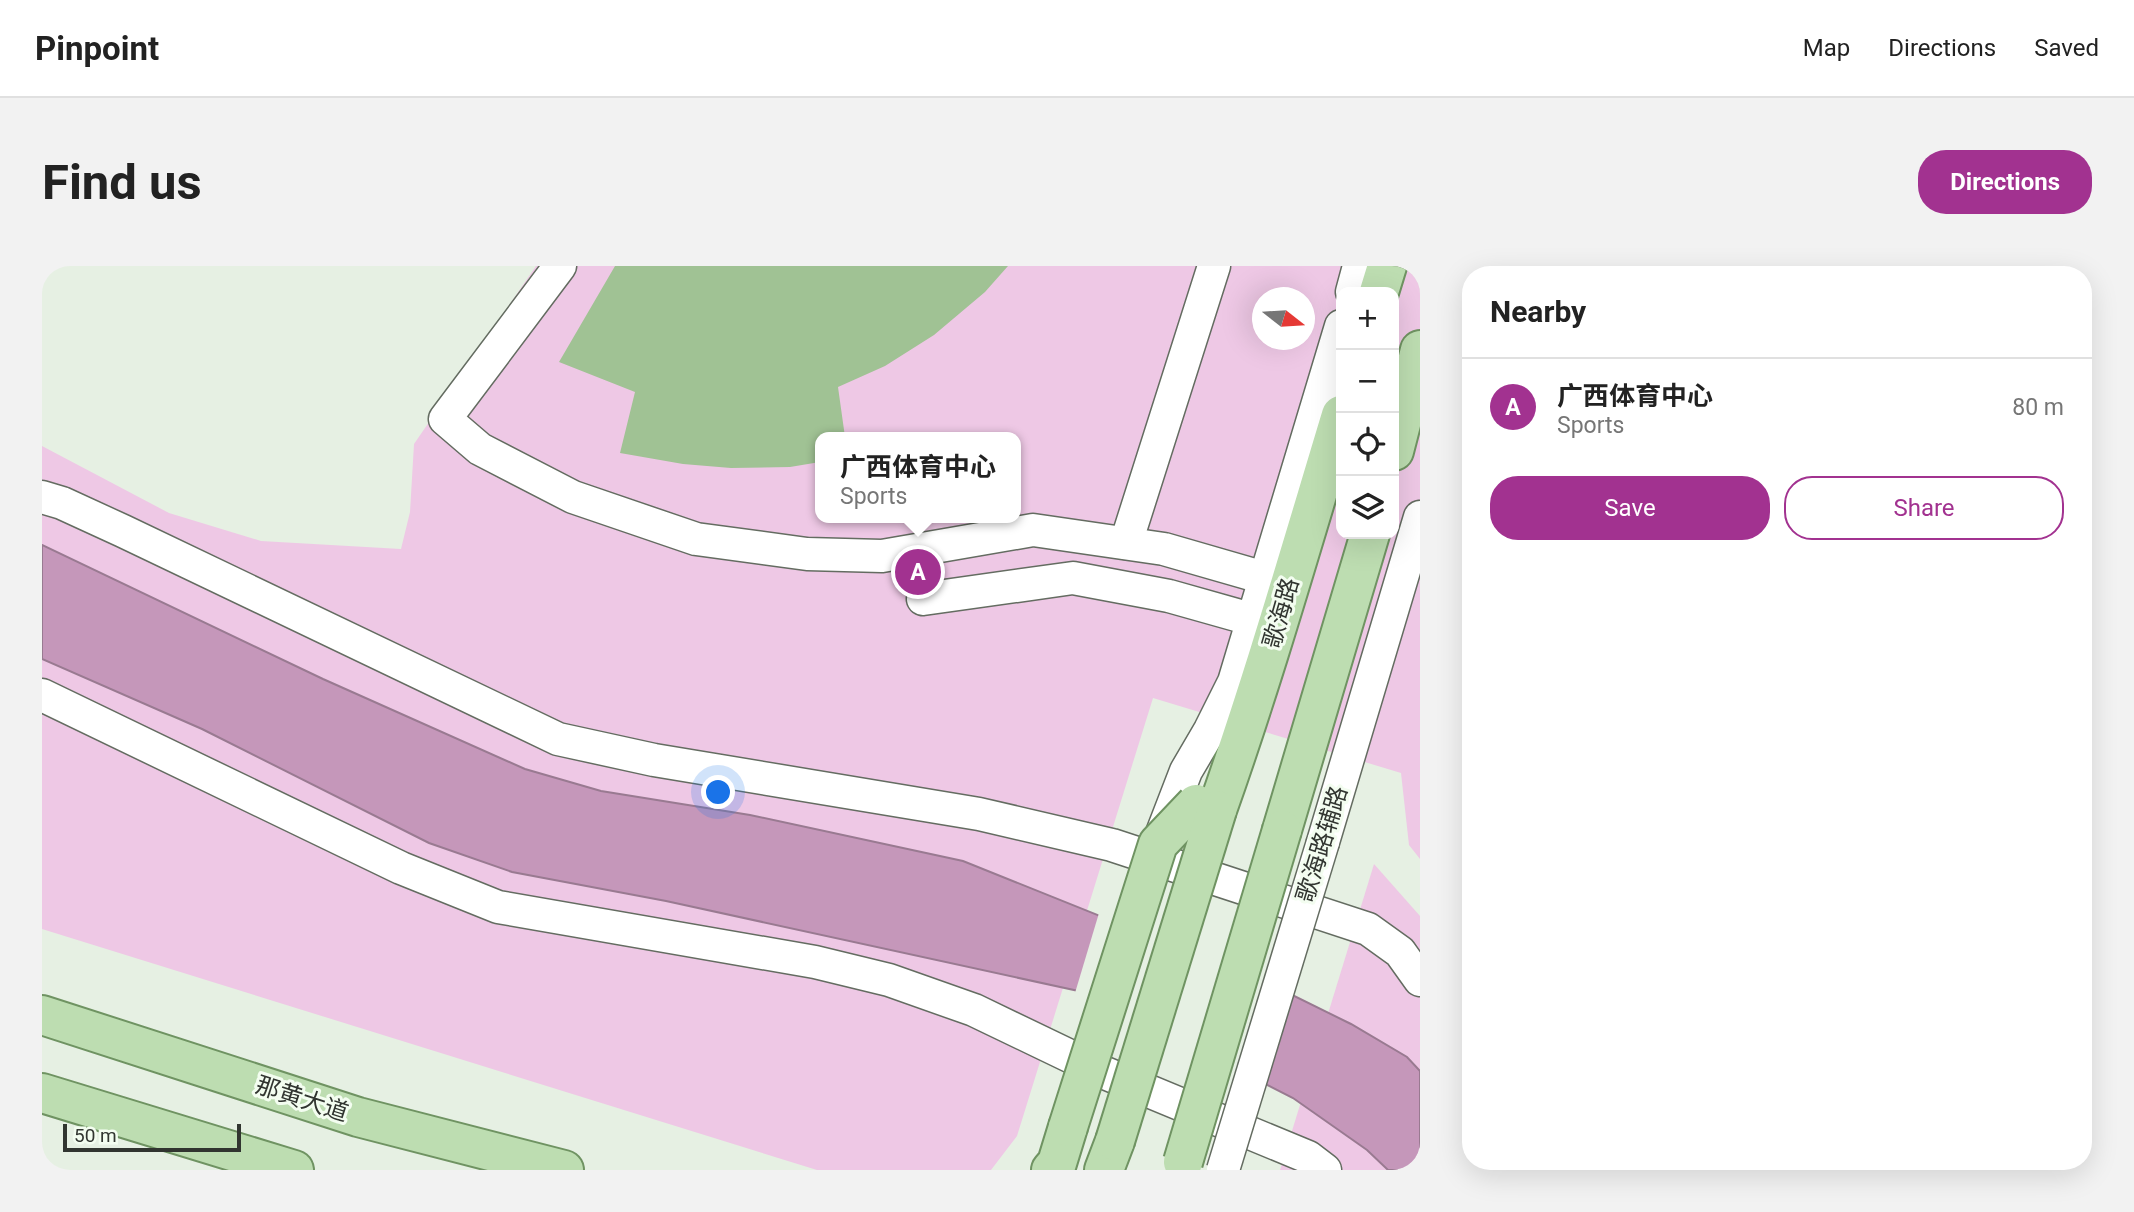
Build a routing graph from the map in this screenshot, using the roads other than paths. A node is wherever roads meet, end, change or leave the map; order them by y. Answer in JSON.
{"nodes":[{"id":1,"x":560,"y":266,"type":"edge"},
{"id":2,"x":1214,"y":266,"type":"edge"},
{"id":3,"x":1359,"y":266,"type":"edge"},
{"id":4,"x":1387,"y":266,"type":"edge"},
{"id":5,"x":1353,"y":287,"type":"edge"},
{"id":6,"x":1381,"y":287,"type":"edge"},
{"id":7,"x":1336,"y":346,"type":"edge"},
{"id":8,"x":1420,"y":351,"type":"edge"},
{"id":9,"x":1420,"y":404,"type":"edge"},
{"id":10,"x":1336,"y":428,"type":"edge"},
{"id":11,"x":1399,"y":432,"type":"edge"},
{"id":12,"x":1399,"y":449,"type":"edge"},
{"id":13,"x":42,"y":498,"type":"edge"},
{"id":14,"x":1420,"y":517,"type":"edge"},
{"id":15,"x":1369,"y":539,"type":"edge"},
{"id":16,"x":1126,"y":543,"type":"junction"},
{"id":17,"x":1277,"y":582,"type":"junction"},
{"id":18,"x":923,"y":598,"type":"dead end"},
{"id":19,"x":1266,"y":623,"type":"junction"},
{"id":20,"x":42,"y":695,"type":"edge"},
{"id":21,"x":1196,"y":804,"type":"junction"},
{"id":22,"x":1420,"y":980,"type":"edge"},
{"id":23,"x":42,"y":1016,"type":"edge"},
{"id":24,"x":42,"y":1093,"type":"edge"},
{"id":25,"x":1109,"y":1156,"type":"edge"},
{"id":26,"x":1183,"y":1167,"type":"edge"},
{"id":27,"x":294,"y":1170,"type":"edge"},
{"id":28,"x":564,"y":1170,"type":"edge"},
{"id":29,"x":1051,"y":1170,"type":"edge"},
{"id":30,"x":1223,"y":1170,"type":"edge"},
{"id":31,"x":1325,"y":1170,"type":"edge"}],
"edges":[{"from":1,"to":16,"type":"street"},
{"from":2,"to":16,"type":"street"},
{"from":3,"to":5,"type":"street"},
{"from":4,"to":6,"type":"main road"},
{"from":7,"to":17,"type":"street"},
{"from":8,"to":11,"type":"main road"},
{"from":9,"to":12,"type":"main road"},
{"from":10,"to":17,"type":"main road","name":"歌海路"},
{"from":13,"to":22,"type":"street"},
{"from":14,"to":30,"type":"street","name":"歌海路辅路","bridge":true},
{"from":15,"to":26,"type":"main road","bridge":true},
{"from":16,"to":17,"type":"street"},
{"from":17,"to":19,"type":"main road","name":"歌海路"},
{"from":18,"to":19,"type":"street"},
{"from":19,"to":21,"type":"main road","name":"歌海路"},
{"from":19,"to":21,"type":"street"},
{"from":20,"to":31,"type":"street"},
{"from":21,"to":25,"type":"main road","name":"歌海路","bridge":true},
{"from":21,"to":29,"type":"main road","bridge":true},
{"from":23,"to":28,"type":"main road","name":"那黄大道"},
{"from":24,"to":27,"type":"main road"}]}
